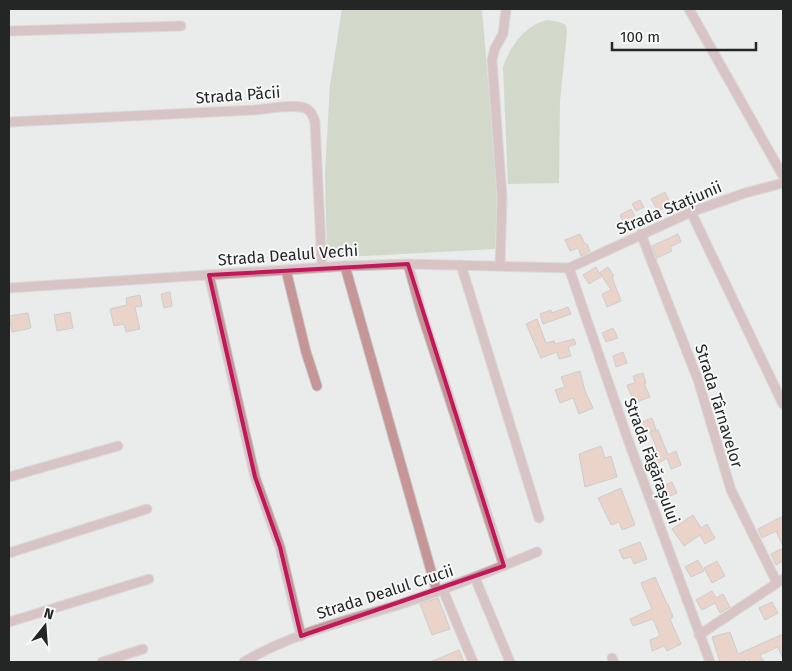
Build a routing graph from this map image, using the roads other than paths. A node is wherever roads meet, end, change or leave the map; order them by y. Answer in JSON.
{"nodes":[{"id":1,"x":506,"y":9,"type":"edge"},
{"id":2,"x":689,"y":9,"type":"edge"},
{"id":3,"x":181,"y":26,"type":"dead end"},
{"id":4,"x":9,"y":31,"type":"edge"},
{"id":5,"x":9,"y":122,"type":"edge"},
{"id":6,"x":783,"y":176,"type":"edge"},
{"id":7,"x":783,"y":183,"type":"edge"},
{"id":8,"x":691,"y":212,"type":"junction"},
{"id":9,"x":642,"y":234,"type":"junction"},
{"id":10,"x":408,"y":264,"type":"junction"},
{"id":11,"x":461,"y":265,"type":"junction"},
{"id":12,"x":345,"y":266,"type":"junction"},
{"id":13,"x":500,"y":266,"type":"junction"},
{"id":14,"x":322,"y":267,"type":"junction"},
{"id":15,"x":569,"y":268,"type":"junction"},
{"id":16,"x":286,"y":270,"type":"junction"},
{"id":17,"x":209,"y":276,"type":"junction"},
{"id":18,"x":9,"y":288,"type":"edge"},
{"id":19,"x":317,"y":386,"type":"dead end"},
{"id":20,"x":783,"y":404,"type":"edge"},
{"id":21,"x":118,"y":446,"type":"dead end"},
{"id":22,"x":9,"y":477,"type":"edge"},
{"id":23,"x":147,"y":509,"type":"dead end"},
{"id":24,"x":539,"y":518,"type":"dead end"},
{"id":25,"x":537,"y":552,"type":"dead end"},
{"id":26,"x":9,"y":553,"type":"edge"},
{"id":27,"x":504,"y":566,"type":"junction"},
{"id":28,"x":149,"y":578,"type":"dead end"},
{"id":29,"x":474,"y":578,"type":"junction"},
{"id":30,"x":781,"y":582,"type":"edge"},
{"id":31,"x":440,"y":591,"type":"junction"},
{"id":32,"x":9,"y":622,"type":"edge"},
{"id":33,"x":699,"y":635,"type":"junction"},
{"id":34,"x":301,"y":636,"type":"junction"},
{"id":35,"x":143,"y":649,"type":"dead end"},
{"id":36,"x":102,"y":662,"type":"edge"},
{"id":37,"x":244,"y":662,"type":"edge"},
{"id":38,"x":473,"y":662,"type":"edge"},
{"id":39,"x":510,"y":662,"type":"edge"},
{"id":40,"x":710,"y":662,"type":"edge"}],
"edges":[{"from":1,"to":13,"type":"street"},
{"from":2,"to":6,"type":"street"},
{"from":3,"to":4,"type":"street"},
{"from":5,"to":14,"type":"street","name":"Strada Păcii"},
{"from":7,"to":8,"type":"street","name":"Strada Stațiunii"},
{"from":8,"to":9,"type":"street","name":"Strada Stațiunii"},
{"from":8,"to":20,"type":"street"},
{"from":9,"to":15,"type":"street","name":"Strada Stațiunii"},
{"from":9,"to":30,"type":"street","name":"Strada Târnavelor"},
{"from":10,"to":11,"type":"street","name":"Strada Dealul Vechi"},
{"from":10,"to":12,"type":"street","name":"Strada Dealul Vechi"},
{"from":10,"to":27,"type":"street"},
{"from":11,"to":13,"type":"street","name":"Strada Dealul Vechi"},
{"from":11,"to":24,"type":"street"},
{"from":12,"to":14,"type":"street","name":"Strada Dealul Vechi"},
{"from":12,"to":31,"type":"street"},
{"from":13,"to":15,"type":"street","name":"Strada Dealul Vechi"},
{"from":14,"to":16,"type":"street","name":"Strada Dealul Vechi"},
{"from":15,"to":33,"type":"street","name":"Strada Făgărașului"},
{"from":16,"to":17,"type":"street","name":"Strada Dealul Vechi"},
{"from":16,"to":19,"type":"street"},
{"from":17,"to":18,"type":"street","name":"Strada Dealul Vechi"},
{"from":17,"to":34,"type":"street"},
{"from":21,"to":22,"type":"street"},
{"from":23,"to":26,"type":"street"},
{"from":25,"to":27,"type":"street","name":"Strada Dealul Crucii"},
{"from":27,"to":29,"type":"street","name":"Strada Dealul Crucii"},
{"from":28,"to":32,"type":"street"},
{"from":29,"to":31,"type":"street","name":"Strada Dealul Crucii"},
{"from":29,"to":39,"type":"street"},
{"from":30,"to":33,"type":"street","name":"Strada Târnavelor"},
{"from":31,"to":34,"type":"street","name":"Strada Dealul Crucii"},
{"from":31,"to":38,"type":"street"},
{"from":33,"to":40,"type":"street","name":"Strada Făgărașului"},
{"from":34,"to":37,"type":"street","name":"Strada Dealul Crucii"},
{"from":35,"to":36,"type":"street"}]}
